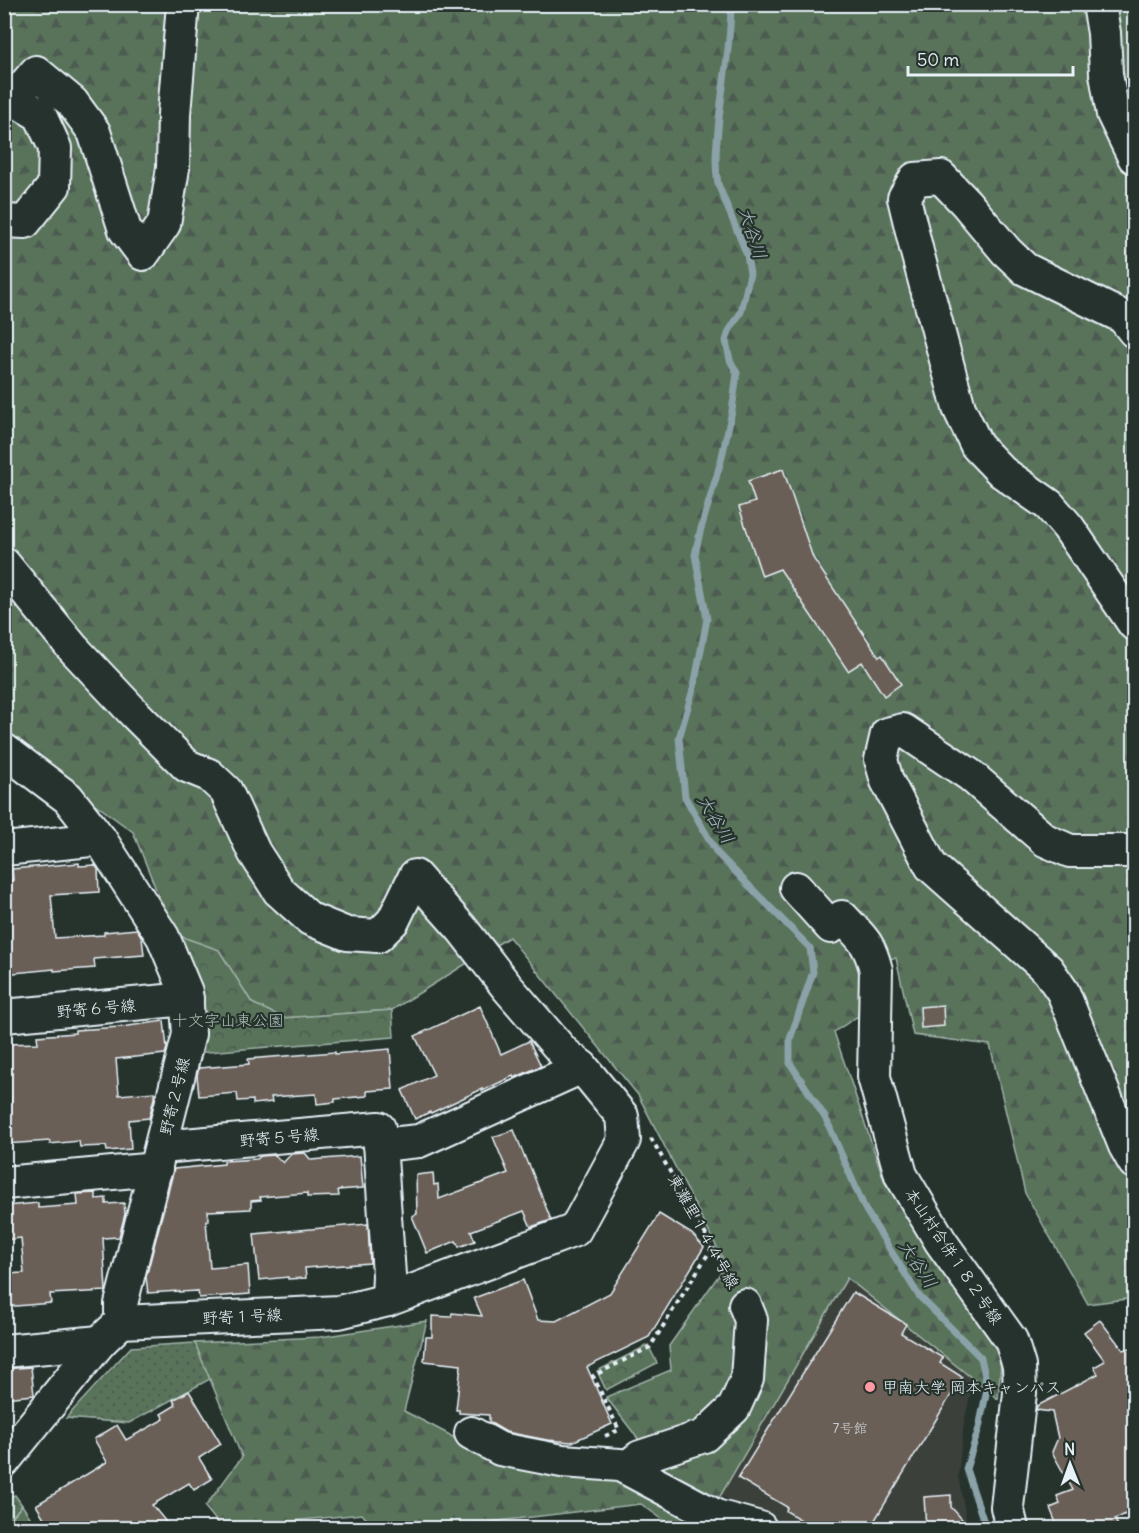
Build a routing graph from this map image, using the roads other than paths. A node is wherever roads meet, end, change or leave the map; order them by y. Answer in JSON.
{"nodes":[{"id":1,"x":183,"y":4,"type":"edge"},
{"id":2,"x":1099,"y":4,"type":"edge"},
{"id":3,"x":1134,"y":157,"type":"edge"},
{"id":4,"x":4,"y":221,"type":"edge"},
{"id":5,"x":1134,"y":331,"type":"edge"},
{"id":6,"x":4,"y":564,"type":"edge"},
{"id":7,"x":1134,"y":624,"type":"edge"},
{"id":8,"x":4,"y":750,"type":"edge"},
{"id":9,"x":100,"y":838,"type":"junction"},
{"id":10,"x":4,"y":849,"type":"edge"},
{"id":11,"x":1134,"y":851,"type":"edge"},
{"id":12,"x":796,"y":888,"type":"dead end"},
{"id":13,"x":187,"y":999,"type":"junction"},
{"id":14,"x":4,"y":1016,"type":"edge"},
{"id":15,"x":582,"y":1067,"type":"junction"},
{"id":16,"x":380,"y":1145,"type":"junction"},
{"id":17,"x":159,"y":1158,"type":"junction"},
{"id":18,"x":1134,"y":1162,"type":"edge"},
{"id":19,"x":4,"y":1183,"type":"edge"},
{"id":20,"x":388,"y":1300,"type":"junction"},
{"id":21,"x":745,"y":1305,"type":"road end"},
{"id":22,"x":111,"y":1332,"type":"junction"},
{"id":23,"x":4,"y":1351,"type":"edge"},
{"id":24,"x":471,"y":1433,"type":"dead end"},
{"id":25,"x":4,"y":1461,"type":"edge"},
{"id":26,"x":623,"y":1466,"type":"junction"},
{"id":27,"x":760,"y":1528,"type":"edge"},
{"id":28,"x":1012,"y":1528,"type":"edge"}],
"edges":[{"from":1,"to":4,"type":"street"},
{"from":2,"to":3,"type":"street"},
{"from":5,"to":7,"type":"street"},
{"from":6,"to":15,"type":"street"},
{"from":8,"to":9,"type":"street","name":"野寄２号線"},
{"from":9,"to":10,"type":"street"},
{"from":9,"to":13,"type":"street","name":"野寄２号線"},
{"from":11,"to":18,"type":"street"},
{"from":12,"to":28,"type":"street","name":"本山村合併１８２号線"},
{"from":13,"to":14,"type":"street","name":"野寄６号線"},
{"from":13,"to":17,"type":"street","name":"野寄２号線"},
{"from":15,"to":16,"type":"street"},
{"from":15,"to":20,"type":"street","name":"野寄１号線"},
{"from":16,"to":17,"type":"street","name":"野寄５号線"},
{"from":16,"to":20,"type":"street"},
{"from":17,"to":19,"type":"street","name":"野寄５号線"},
{"from":17,"to":22,"type":"street","name":"野寄２号線"},
{"from":20,"to":22,"type":"street","name":"野寄１号線"},
{"from":21,"to":26,"type":"street","name":"東灘里１４４号線"},
{"from":22,"to":23,"type":"street","name":"野寄１号線"},
{"from":22,"to":25,"type":"street"},
{"from":24,"to":26,"type":"street"},
{"from":26,"to":27,"type":"street"}]}
